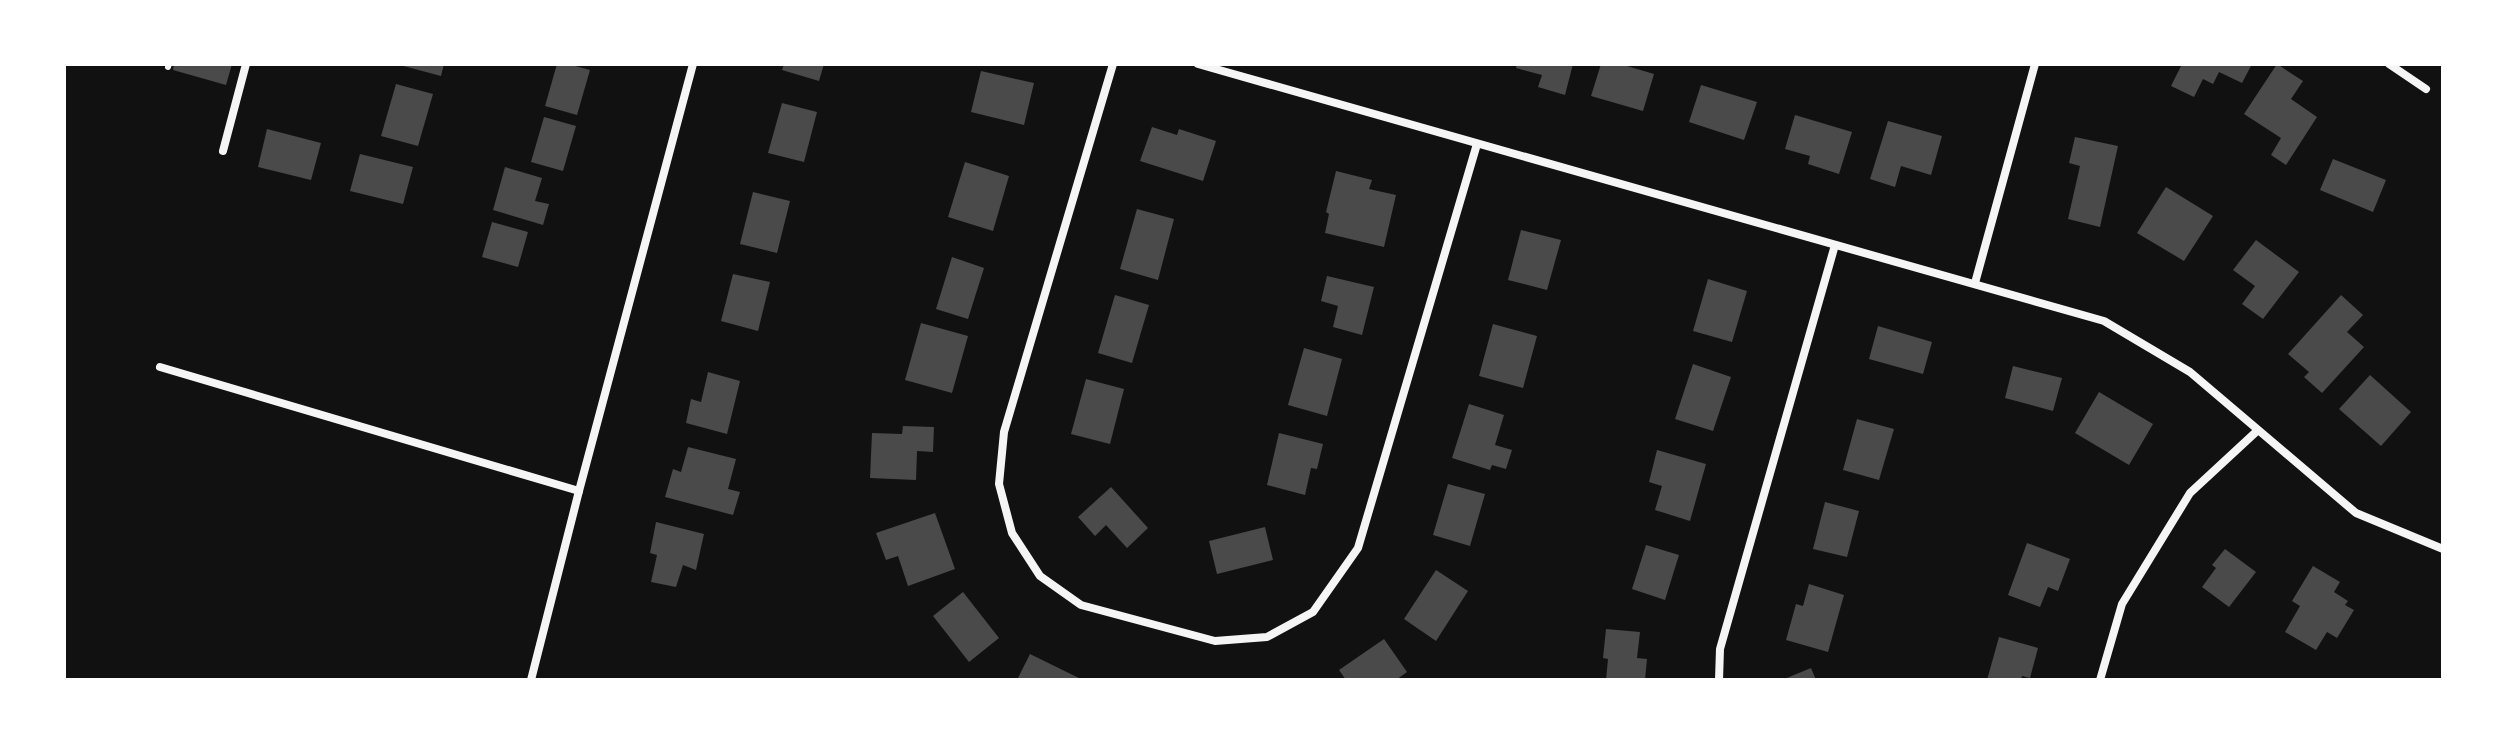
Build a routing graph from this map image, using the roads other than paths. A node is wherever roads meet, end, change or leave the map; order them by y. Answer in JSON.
{"nodes":[{"id":1,"x":246,"y":64,"type":"edge"},
{"id":2,"x":693,"y":64,"type":"edge"},
{"id":3,"x":1113,"y":64,"type":"edge"},
{"id":4,"x":1198,"y":64,"type":"edge"},
{"id":5,"x":2035,"y":64,"type":"edge"},
{"id":6,"x":2389,"y":64,"type":"edge"},
{"id":7,"x":2426,"y":89,"type":"dead end"},
{"id":8,"x":1477,"y":144,"type":"junction"},
{"id":9,"x":223,"y":151,"type":"dead end"},
{"id":10,"x":1835,"y":245,"type":"junction"},
{"id":11,"x":1975,"y":283,"type":"junction"},
{"id":12,"x":160,"y":367,"type":"dead end"},
{"id":13,"x":2257,"y":431,"type":"junction"},
{"id":14,"x":579,"y":491,"type":"junction"},
{"id":15,"x":2443,"y":549,"type":"edge"},
{"id":16,"x":531,"y":680,"type":"edge"},
{"id":17,"x":1719,"y":680,"type":"edge"},
{"id":18,"x":2100,"y":680,"type":"edge"}],
"edges":[{"from":1,"to":9,"type":"street"},
{"from":2,"to":14,"type":"street"},
{"from":3,"to":8,"type":"street"},
{"from":4,"to":8,"type":"street"},
{"from":5,"to":11,"type":"street"},
{"from":6,"to":7,"type":"street"},
{"from":8,"to":10,"type":"street"},
{"from":10,"to":11,"type":"street"},
{"from":10,"to":17,"type":"street"},
{"from":11,"to":13,"type":"street"},
{"from":12,"to":14,"type":"street"},
{"from":13,"to":15,"type":"street"},
{"from":13,"to":18,"type":"street"},
{"from":14,"to":16,"type":"street"}]}
